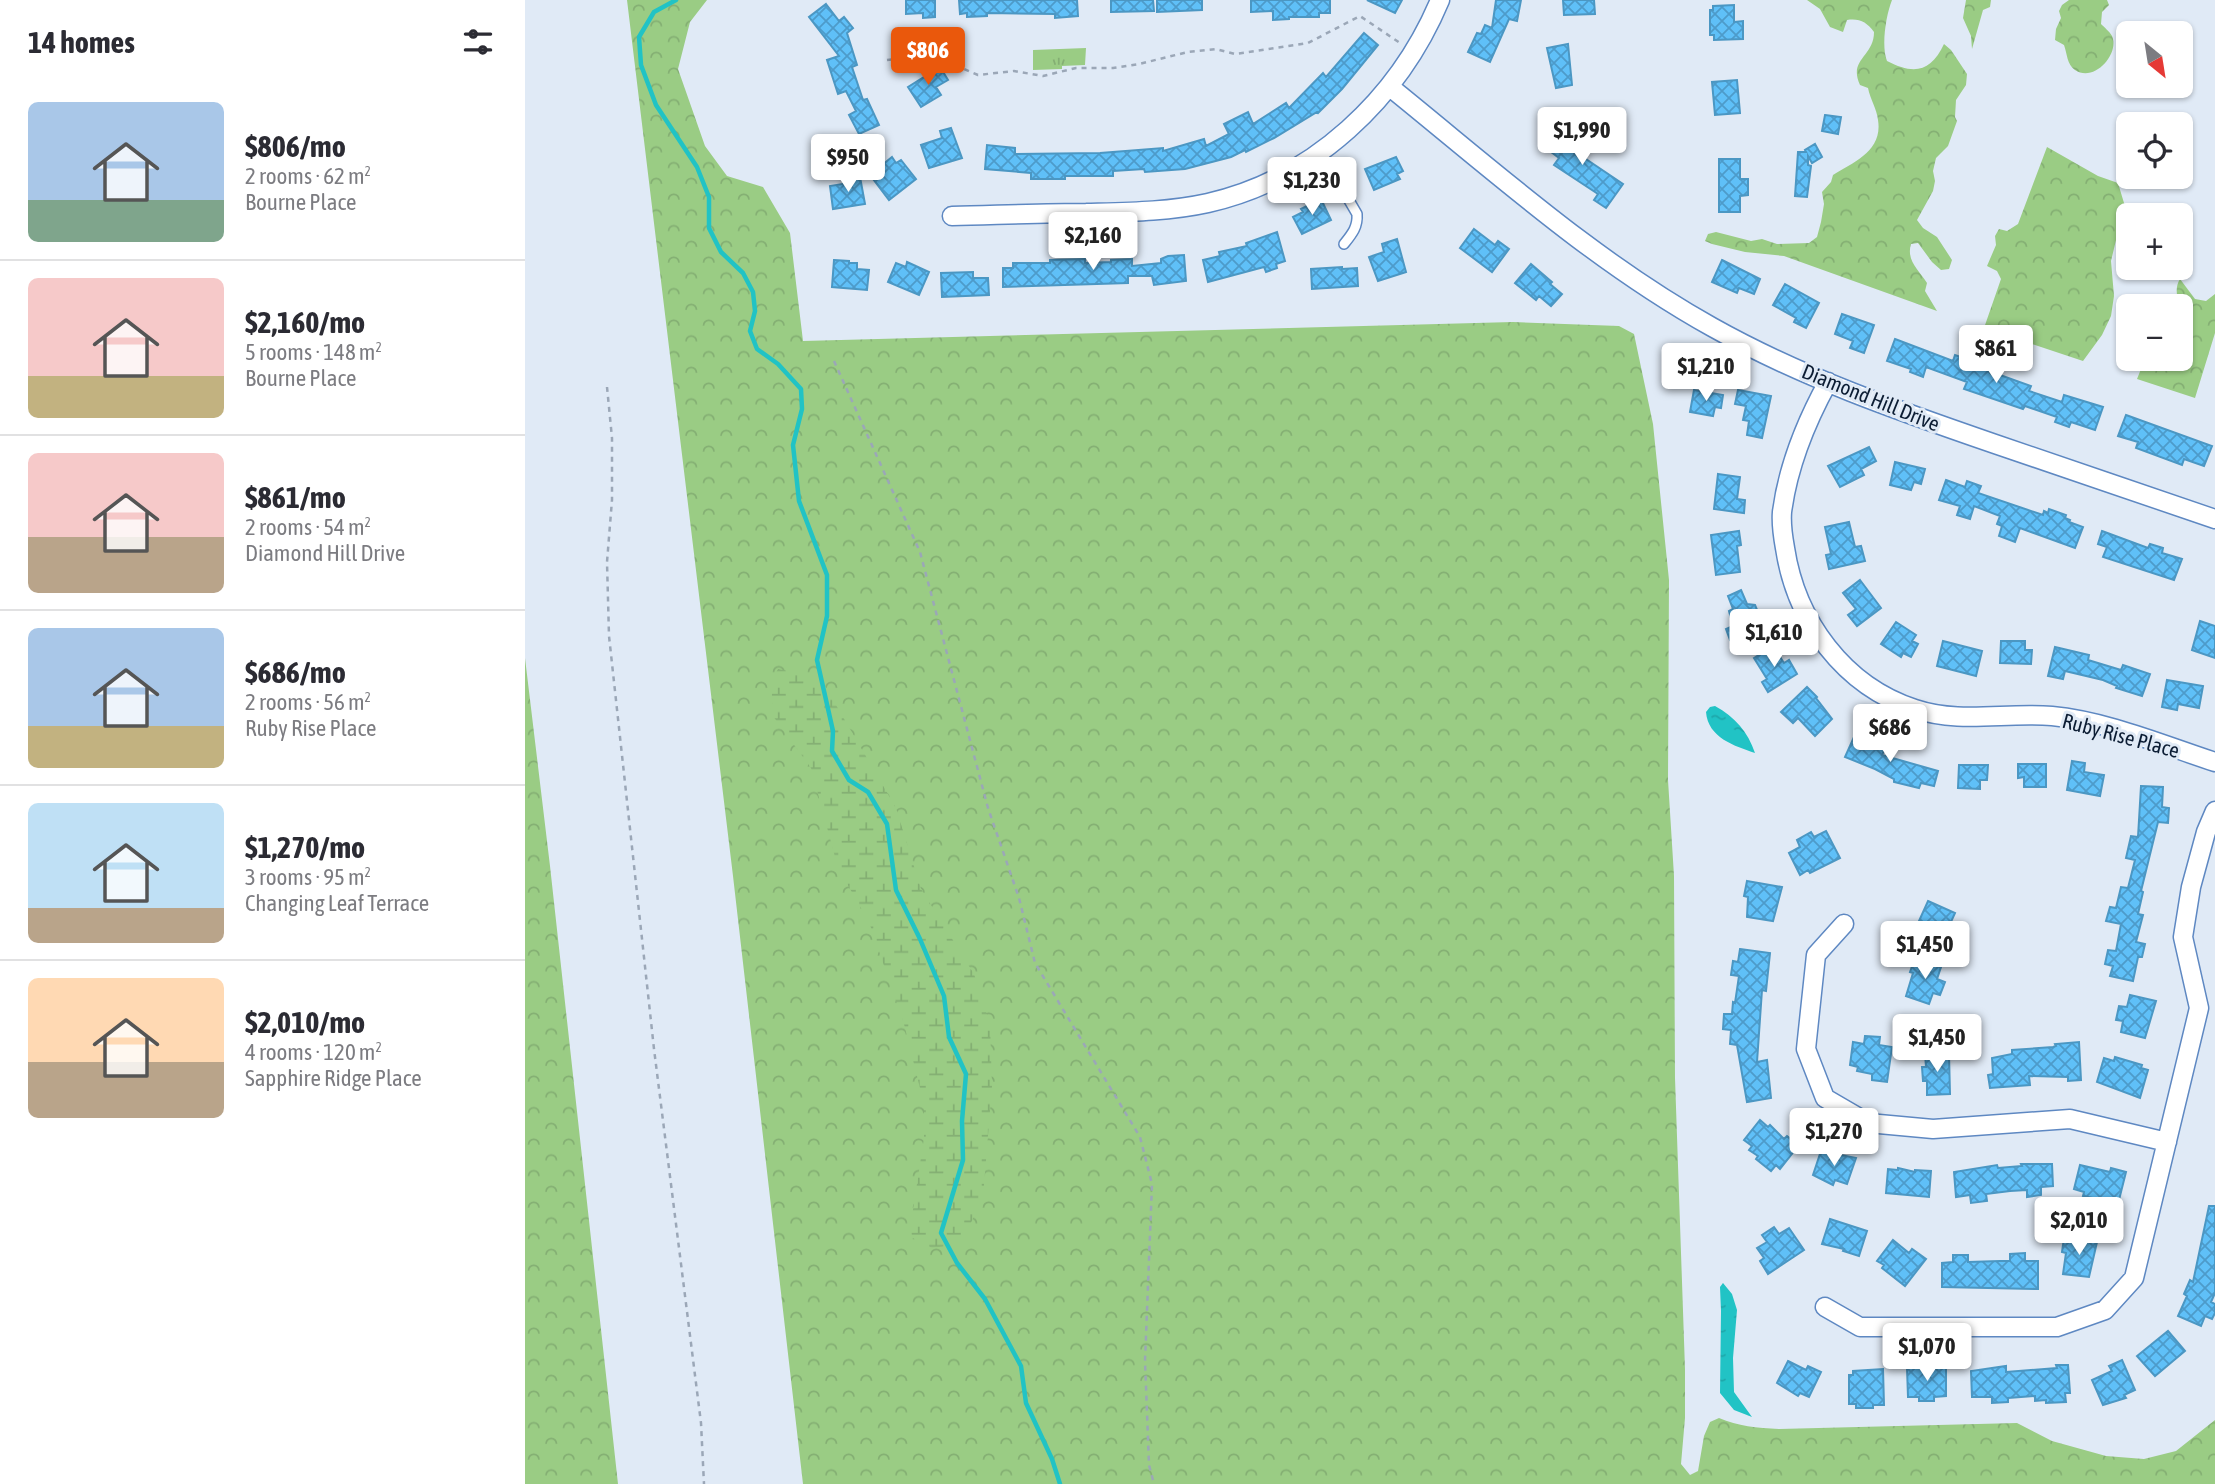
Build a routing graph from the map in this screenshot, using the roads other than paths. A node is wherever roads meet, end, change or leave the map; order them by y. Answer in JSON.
{"nodes":[{"id":1,"x":1440,"y":0,"type":"edge"},
{"id":2,"x":1390,"y":88,"type":"junction"},
{"id":3,"x":1321,"y":152,"type":"junction"},
{"id":4,"x":952,"y":216,"type":"dead end"},
{"id":5,"x":1344,"y":244,"type":"dead end"},
{"id":6,"x":1828,"y":382,"type":"junction"},
{"id":7,"x":2215,"y":519,"type":"edge"},
{"id":8,"x":2215,"y":762,"type":"edge"},
{"id":9,"x":2215,"y":811,"type":"edge"},
{"id":10,"x":1844,"y":924,"type":"dead end"},
{"id":11,"x":2167,"y":1142,"type":"junction"},
{"id":12,"x":1825,"y":1307,"type":"dead end"}],
"edges":[{"from":1,"to":2,"type":"street"},
{"from":2,"to":3,"type":"street"},
{"from":2,"to":6,"type":"street","name":"Diamond Hill Drive"},
{"from":3,"to":4,"type":"street"},
{"from":3,"to":5,"type":"lane"},
{"from":6,"to":7,"type":"street","name":"Diamond Hill Drive"},
{"from":6,"to":8,"type":"street","name":"Ruby Rise Place"},
{"from":9,"to":11,"type":"street"},
{"from":10,"to":11,"type":"street"},
{"from":11,"to":12,"type":"street"}]}
